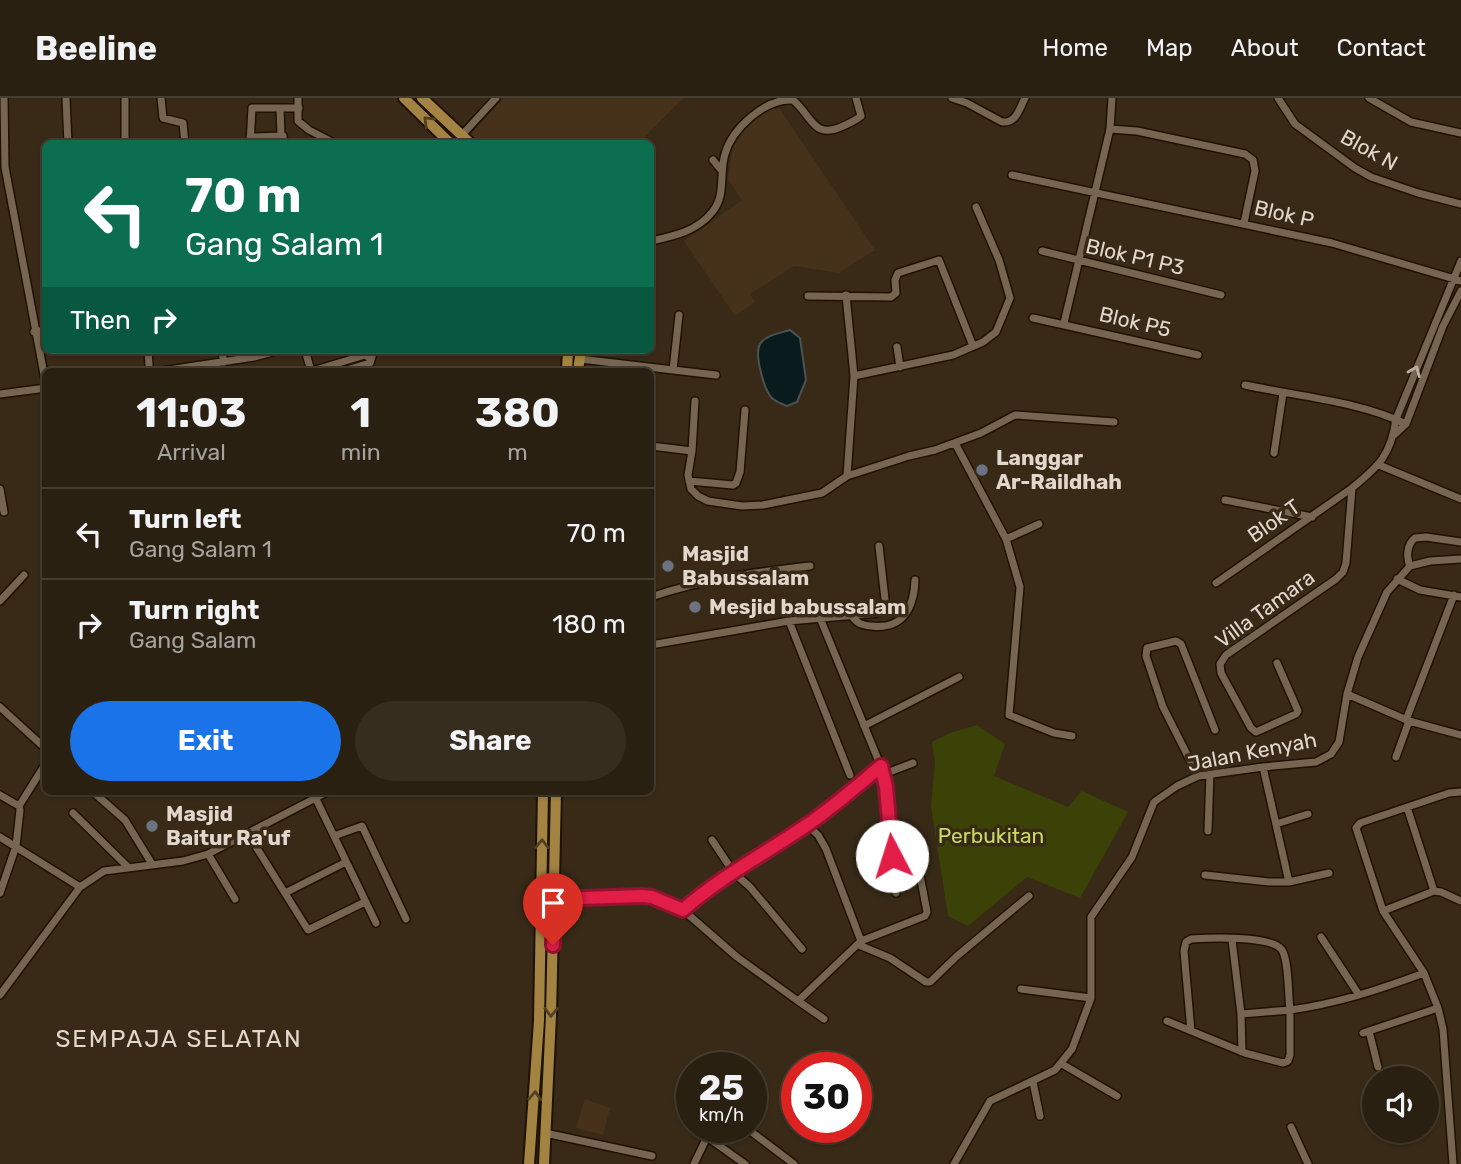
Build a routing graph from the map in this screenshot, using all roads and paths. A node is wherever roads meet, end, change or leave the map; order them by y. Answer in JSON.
{"nodes":[{"id":1,"x":4,"y":98,"type":"edge"},
{"id":2,"x":66,"y":98,"type":"edge"},
{"id":3,"x":125,"y":98,"type":"edge"},
{"id":4,"x":161,"y":98,"type":"edge"},
{"id":5,"x":298,"y":98,"type":"edge"},
{"id":6,"x":404,"y":98,"type":"edge"},
{"id":7,"x":422,"y":98,"type":"edge"},
{"id":8,"x":496,"y":98,"type":"edge"},
{"id":9,"x":856,"y":98,"type":"edge"},
{"id":10,"x":952,"y":98,"type":"edge"},
{"id":11,"x":1026,"y":98,"type":"edge"},
{"id":12,"x":1111,"y":98,"type":"edge"},
{"id":13,"x":1278,"y":98,"type":"edge"},
{"id":14,"x":1368,"y":98,"type":"edge"},
{"id":15,"x":280,"y":107,"type":"junction"},
{"id":16,"x":299,"y":108,"type":"junction"},
{"id":17,"x":1110,"y":129,"type":"junction"},
{"id":18,"x":1461,"y":133,"type":"edge"},
{"id":19,"x":466,"y":139,"type":"edge"},
{"id":20,"x":68,"y":140,"type":"edge"},
{"id":21,"x":125,"y":140,"type":"edge"},
{"id":22,"x":185,"y":140,"type":"edge"},
{"id":23,"x":250,"y":140,"type":"edge"},
{"id":24,"x":282,"y":140,"type":"edge"},
{"id":25,"x":328,"y":140,"type":"edge"},
{"id":26,"x":447,"y":140,"type":"edge"},
{"id":27,"x":713,"y":160,"type":"dead end"},
{"id":28,"x":722,"y":171,"type":"junction"},
{"id":29,"x":1012,"y":175,"type":"dead end"},
{"id":30,"x":1096,"y":194,"type":"junction"},
{"id":31,"x":1461,"y":204,"type":"edge"},
{"id":32,"x":976,"y":207,"type":"dead end"},
{"id":33,"x":1244,"y":223,"type":"junction"},
{"id":34,"x":654,"y":240,"type":"edge"},
{"id":35,"x":1042,"y":251,"type":"dead end"},
{"id":36,"x":1461,"y":261,"type":"edge"},
{"id":37,"x":1080,"y":262,"type":"junction"},
{"id":38,"x":1457,"y":280,"type":"edge"},
{"id":39,"x":1461,"y":291,"type":"edge"},
{"id":40,"x":846,"y":295,"type":"junction"},
{"id":41,"x":1221,"y":295,"type":"dead end"},
{"id":42,"x":808,"y":296,"type":"dead end"},
{"id":43,"x":679,"y":315,"type":"dead end"},
{"id":44,"x":1033,"y":318,"type":"dead end"},
{"id":45,"x":1064,"y":323,"type":"junction"},
{"id":46,"x":42,"y":331,"type":"edge"},
{"id":47,"x":34,"y":332,"type":"junction"},
{"id":48,"x":972,"y":346,"type":"junction"},
{"id":49,"x":897,"y":347,"type":"dead end"},
{"id":50,"x":222,"y":354,"type":"edge"},
{"id":51,"x":261,"y":354,"type":"edge"},
{"id":52,"x":372,"y":354,"type":"edge"},
{"id":53,"x":580,"y":354,"type":"edge"},
{"id":54,"x":1198,"y":355,"type":"dead end"},
{"id":55,"x":370,"y":358,"type":"junction"},
{"id":56,"x":224,"y":362,"type":"junction"},
{"id":57,"x":900,"y":367,"type":"junction"},
{"id":58,"x":42,"y":368,"type":"edge"},
{"id":59,"x":182,"y":368,"type":"edge"},
{"id":60,"x":322,"y":368,"type":"edge"},
{"id":61,"x":353,"y":368,"type":"edge"},
{"id":62,"x":673,"y":370,"type":"junction"},
{"id":63,"x":716,"y":375,"type":"dead end"},
{"id":64,"x":853,"y":376,"type":"junction"},
{"id":65,"x":1245,"y":385,"type":"dead end"},
{"id":66,"x":42,"y":387,"type":"edge"},
{"id":67,"x":0,"y":394,"type":"edge"},
{"id":68,"x":1283,"y":394,"type":"junction"},
{"id":69,"x":695,"y":401,"type":"dead end"},
{"id":70,"x":746,"y":411,"type":"dead end"},
{"id":71,"x":1396,"y":419,"type":"junction"},
{"id":72,"x":1114,"y":422,"type":"dead end"},
{"id":73,"x":1406,"y":424,"type":"junction"},
{"id":74,"x":1394,"y":435,"type":"junction"},
{"id":75,"x":955,"y":443,"type":"junction"},
{"id":76,"x":654,"y":446,"type":"edge"},
{"id":77,"x":692,"y":451,"type":"junction"},
{"id":78,"x":1274,"y":453,"type":"dead end"},
{"id":79,"x":1379,"y":465,"type":"junction"},
{"id":80,"x":847,"y":476,"type":"junction"},
{"id":81,"x":689,"y":481,"type":"junction"},
{"id":82,"x":1352,"y":488,"type":"junction"},
{"id":83,"x":0,"y":489,"type":"edge"},
{"id":84,"x":1461,"y":499,"type":"edge"},
{"id":85,"x":1225,"y":500,"type":"dead end"},
{"id":86,"x":4,"y":512,"type":"dead end"},
{"id":87,"x":1312,"y":516,"type":"junction"},
{"id":88,"x":1039,"y":524,"type":"dead end"},
{"id":89,"x":1006,"y":539,"type":"junction"},
{"id":90,"x":1461,"y":542,"type":"edge"},
{"id":91,"x":879,"y":545,"type":"dead end"},
{"id":92,"x":1461,"y":559,"type":"edge"},
{"id":93,"x":810,"y":566,"type":"dead end"},
{"id":94,"x":1410,"y":566,"type":"junction"},
{"id":95,"x":24,"y":575,"type":"dead end"},
{"id":96,"x":1397,"y":579,"type":"junction"},
{"id":97,"x":915,"y":580,"type":"dead end"},
{"id":98,"x":1216,"y":583,"type":"dead end"},
{"id":99,"x":654,"y":596,"type":"edge"},
{"id":100,"x":1457,"y":596,"type":"edge"},
{"id":101,"x":0,"y":601,"type":"edge"},
{"id":102,"x":852,"y":616,"type":"junction"},
{"id":103,"x":820,"y":618,"type":"junction"},
{"id":104,"x":789,"y":621,"type":"junction"},
{"id":105,"x":654,"y":644,"type":"edge"},
{"id":106,"x":1278,"y":663,"type":"dead end"},
{"id":107,"x":958,"y":677,"type":"dead end"},
{"id":108,"x":1347,"y":694,"type":"junction"},
{"id":109,"x":0,"y":707,"type":"edge"},
{"id":110,"x":1407,"y":720,"type":"junction"},
{"id":111,"x":864,"y":726,"type":"junction"},
{"id":112,"x":1215,"y":730,"type":"dead end"},
{"id":113,"x":1461,"y":735,"type":"edge"},
{"id":114,"x":1072,"y":736,"type":"dead end"},
{"id":115,"x":42,"y":745,"type":"edge"},
{"id":116,"x":1396,"y":757,"type":"dead end"},
{"id":117,"x":913,"y":763,"type":"dead end"},
{"id":118,"x":1263,"y":767,"type":"junction"},
{"id":119,"x":42,"y":770,"type":"edge"},
{"id":120,"x":882,"y":770,"type":"junction"},
{"id":121,"x":1210,"y":774,"type":"junction"},
{"id":122,"x":850,"y":775,"type":"dead end"},
{"id":123,"x":1198,"y":776,"type":"junction"},
{"id":124,"x":1461,"y":792,"type":"edge"},
{"id":125,"x":0,"y":795,"type":"edge"},
{"id":126,"x":97,"y":795,"type":"edge"},
{"id":127,"x":322,"y":795,"type":"edge"},
{"id":128,"x":543,"y":795,"type":"edge"},
{"id":129,"x":556,"y":795,"type":"edge"},
{"id":130,"x":316,"y":799,"type":"junction"},
{"id":131,"x":1407,"y":807,"type":"junction"},
{"id":132,"x":19,"y":808,"type":"junction"},
{"id":133,"x":73,"y":813,"type":"dead end"},
{"id":134,"x":1308,"y":814,"type":"dead end"},
{"id":135,"x":1276,"y":824,"type":"junction"},
{"id":136,"x":807,"y":825,"type":"junction"},
{"id":137,"x":1208,"y":831,"type":"dead end"},
{"id":138,"x":248,"y":834,"type":"junction"},
{"id":139,"x":334,"y":836,"type":"junction"},
{"id":140,"x":0,"y":837,"type":"edge"},
{"id":141,"x":712,"y":840,"type":"dead end"},
{"id":142,"x":16,"y":846,"type":"junction"},
{"id":143,"x":208,"y":854,"type":"junction"},
{"id":144,"x":346,"y":862,"type":"junction"},
{"id":145,"x":152,"y":864,"type":"junction"},
{"id":146,"x":128,"y":867,"type":"junction"},
{"id":147,"x":734,"y":873,"type":"junction"},
{"id":148,"x":1329,"y":873,"type":"dead end"},
{"id":149,"x":920,"y":875,"type":"dead end"},
{"id":150,"x":1205,"y":875,"type":"dead end"},
{"id":151,"x":1289,"y":883,"type":"junction"},
{"id":152,"x":80,"y":887,"type":"junction"},
{"id":153,"x":1434,"y":891,"type":"junction"},
{"id":154,"x":0,"y":893,"type":"edge"},
{"id":155,"x":285,"y":893,"type":"junction"},
{"id":156,"x":896,"y":893,"type":"dead end"},
{"id":157,"x":1029,"y":897,"type":"dead end"},
{"id":158,"x":235,"y":899,"type":"dead end"},
{"id":159,"x":555,"y":899,"type":"junction"},
{"id":160,"x":1461,"y":901,"type":"edge"},
{"id":161,"x":365,"y":902,"type":"junction"},
{"id":162,"x":683,"y":910,"type":"junction"},
{"id":163,"x":1383,"y":911,"type":"junction"},
{"id":164,"x":406,"y":919,"type":"dead end"},
{"id":165,"x":376,"y":923,"type":"dead end"},
{"id":166,"x":1321,"y":937,"type":"dead end"},
{"id":167,"x":1232,"y":940,"type":"junction"},
{"id":168,"x":860,"y":943,"type":"junction"},
{"id":169,"x":802,"y":948,"type":"dead end"},
{"id":170,"x":1424,"y":973,"type":"junction"},
{"id":171,"x":1021,"y":989,"type":"dead end"},
{"id":172,"x":0,"y":995,"type":"edge"},
{"id":173,"x":1359,"y":995,"type":"junction"},
{"id":174,"x":1091,"y":999,"type":"junction"},
{"id":175,"x":798,"y":1001,"type":"junction"},
{"id":176,"x":1438,"y":1008,"type":"junction"},
{"id":177,"x":1290,"y":1010,"type":"junction"},
{"id":178,"x":1241,"y":1014,"type":"junction"},
{"id":179,"x":824,"y":1019,"type":"dead end"},
{"id":180,"x":1167,"y":1021,"type":"dead end"},
{"id":181,"x":1191,"y":1031,"type":"junction"},
{"id":182,"x":1242,"y":1052,"type":"junction"},
{"id":183,"x":1062,"y":1064,"type":"junction"},
{"id":184,"x":1378,"y":1066,"type":"edge"},
{"id":185,"x":1033,"y":1082,"type":"junction"},
{"id":186,"x":1118,"y":1096,"type":"dead end"},
{"id":187,"x":1040,"y":1116,"type":"dead end"},
{"id":188,"x":1291,"y":1127,"type":"dead end"},
{"id":189,"x":545,"y":1133,"type":"junction"},
{"id":190,"x":704,"y":1143,"type":"edge"},
{"id":191,"x":716,"y":1143,"type":"edge"},
{"id":192,"x":766,"y":1143,"type":"edge"},
{"id":193,"x":652,"y":1156,"type":"dead end"},
{"id":194,"x":529,"y":1164,"type":"edge"},
{"id":195,"x":544,"y":1164,"type":"edge"},
{"id":196,"x":694,"y":1164,"type":"edge"},
{"id":197,"x":746,"y":1164,"type":"edge"},
{"id":198,"x":794,"y":1164,"type":"edge"},
{"id":199,"x":954,"y":1164,"type":"edge"},
{"id":200,"x":1308,"y":1164,"type":"edge"},
{"id":201,"x":1453,"y":1164,"type":"edge"}],
"edges":[{"from":1,"to":47,"type":"street"},
{"from":2,"to":20,"type":"street"},
{"from":3,"to":21,"type":"street"},
{"from":4,"to":22,"type":"street"},
{"from":5,"to":16,"type":"street"},
{"from":26,"to":6,"type":"main road","one_way":true},
{"from":7,"to":19,"type":"main road"},
{"from":8,"to":19,"type":"street"},
{"from":9,"to":28,"type":"street"},
{"from":10,"to":11,"type":"street"},
{"from":12,"to":17,"type":"street"},
{"from":13,"to":31,"type":"street","name":"Blok N"},
{"from":14,"to":18,"type":"street"},
{"from":15,"to":16,"type":"street"},
{"from":15,"to":23,"type":"street"},
{"from":15,"to":24,"type":"street"},
{"from":16,"to":25,"type":"street"},
{"from":17,"to":30,"type":"street"},
{"from":17,"to":33,"type":"street"},
{"from":23,"to":24,"type":"street"},
{"from":27,"to":28,"type":"street"},
{"from":28,"to":34,"type":"street"},
{"from":29,"to":30,"type":"street","name":"Blok P"},
{"from":30,"to":33,"type":"street","name":"Blok P"},
{"from":30,"to":37,"type":"street"},
{"from":32,"to":48,"type":"street"},
{"from":33,"to":38,"type":"street","name":"Blok P"},
{"from":35,"to":37,"type":"street","name":"Blok P1 P3"},
{"from":36,"to":38,"type":"street"},
{"from":37,"to":41,"type":"street","name":"Blok P1 P3"},
{"from":37,"to":45,"type":"street"},
{"from":71,"to":38,"type":"street","one_way":true},
{"from":39,"to":73,"type":"street"},
{"from":40,"to":42,"type":"street"},
{"from":40,"to":48,"type":"street"},
{"from":40,"to":64,"type":"street"},
{"from":43,"to":62,"type":"street"},
{"from":44,"to":45,"type":"street","name":"Blok P5"},
{"from":45,"to":54,"type":"street","name":"Blok P5"},
{"from":46,"to":47,"type":"street"},
{"from":47,"to":58,"type":"street"},
{"from":48,"to":57,"type":"street"},
{"from":49,"to":57,"type":"street"},
{"from":50,"to":56,"type":"street"},
{"from":51,"to":56,"type":"street"},
{"from":52,"to":55,"type":"street"},
{"from":53,"to":62,"type":"street"},
{"from":55,"to":60,"type":"street"},
{"from":55,"to":61,"type":"street"},
{"from":56,"to":59,"type":"street"},
{"from":57,"to":64,"type":"street"},
{"from":62,"to":63,"type":"street"},
{"from":64,"to":80,"type":"street"},
{"from":65,"to":68,"type":"street"},
{"from":66,"to":67,"type":"street"},
{"from":68,"to":71,"type":"street"},
{"from":68,"to":78,"type":"street"},
{"from":69,"to":77,"type":"street"},
{"from":70,"to":81,"type":"street"},
{"from":71,"to":73,"type":"street"},
{"from":71,"to":74,"type":"street"},
{"from":72,"to":75,"type":"street"},
{"from":73,"to":74,"type":"street"},
{"from":74,"to":79,"type":"street"},
{"from":75,"to":80,"type":"street"},
{"from":75,"to":89,"type":"street"},
{"from":76,"to":77,"type":"street"},
{"from":77,"to":81,"type":"street"},
{"from":79,"to":82,"type":"street"},
{"from":79,"to":84,"type":"street"},
{"from":80,"to":81,"type":"street"},
{"from":82,"to":87,"type":"street","name":"Blok T"},
{"from":82,"to":106,"type":"street","name":"Villa Tamara"},
{"from":83,"to":86,"type":"street"},
{"from":85,"to":87,"type":"street"},
{"from":87,"to":98,"type":"street","name":"Blok T"},
{"from":88,"to":89,"type":"street"},
{"from":89,"to":114,"type":"street"},
{"from":90,"to":94,"type":"street"},
{"from":91,"to":102,"type":"street"},
{"from":92,"to":94,"type":"street"},
{"from":93,"to":99,"type":"street"},
{"from":94,"to":96,"type":"street","name":"Jalan Kenyah"},
{"from":95,"to":101,"type":"street"},
{"from":96,"to":100,"type":"street"},
{"from":96,"to":108,"type":"street","name":"Jalan Kenyah"},
{"from":97,"to":102,"type":"street"},
{"from":100,"to":110,"type":"street"},
{"from":102,"to":103,"type":"street"},
{"from":103,"to":104,"type":"street"},
{"from":103,"to":111,"type":"street"},
{"from":104,"to":105,"type":"street"},
{"from":104,"to":122,"type":"street"},
{"from":107,"to":111,"type":"street"},
{"from":108,"to":110,"type":"street"},
{"from":108,"to":118,"type":"street","name":"Jalan Kenyah"},
{"from":109,"to":115,"type":"street"},
{"from":110,"to":113,"type":"street"},
{"from":110,"to":116,"type":"street"},
{"from":111,"to":120,"type":"street"},
{"from":112,"to":123,"type":"street"},
{"from":117,"to":120,"type":"street"},
{"from":118,"to":121,"type":"street","name":"Jalan Kenyah"},
{"from":118,"to":135,"type":"street"},
{"from":119,"to":132,"type":"street"},
{"from":120,"to":136,"type":"street"},
{"from":120,"to":156,"type":"street"},
{"from":121,"to":123,"type":"street","name":"Jalan Kenyah"},
{"from":121,"to":137,"type":"street"},
{"from":123,"to":174,"type":"street","name":"Jalan Kenyah"},
{"from":124,"to":131,"type":"street"},
{"from":125,"to":132,"type":"street"},
{"from":126,"to":145,"type":"street"},
{"from":127,"to":130,"type":"street"},
{"from":194,"to":128,"type":"main road","one_way":true},
{"from":129,"to":159,"type":"main road"},
{"from":130,"to":138,"type":"street"},
{"from":130,"to":139,"type":"street"},
{"from":131,"to":153,"type":"street"},
{"from":131,"to":163,"type":"street"},
{"from":132,"to":142,"type":"street"},
{"from":133,"to":146,"type":"street"},
{"from":134,"to":135,"type":"street"},
{"from":135,"to":151,"type":"street"},
{"from":136,"to":147,"type":"street"},
{"from":136,"to":168,"type":"street"},
{"from":138,"to":143,"type":"street"},
{"from":138,"to":155,"type":"street"},
{"from":139,"to":144,"type":"street"},
{"from":139,"to":164,"type":"street"},
{"from":140,"to":142,"type":"street"},
{"from":141,"to":147,"type":"street"},
{"from":142,"to":152,"type":"street"},
{"from":142,"to":154,"type":"street"},
{"from":143,"to":145,"type":"street"},
{"from":143,"to":158,"type":"street"},
{"from":144,"to":155,"type":"street"},
{"from":144,"to":161,"type":"street"},
{"from":145,"to":146,"type":"street"},
{"from":146,"to":152,"type":"street"},
{"from":147,"to":162,"type":"street"},
{"from":147,"to":169,"type":"street"},
{"from":148,"to":151,"type":"street"},
{"from":149,"to":168,"type":"street"},
{"from":150,"to":151,"type":"street"},
{"from":152,"to":172,"type":"street"},
{"from":153,"to":160,"type":"street"},
{"from":153,"to":163,"type":"street"},
{"from":155,"to":161,"type":"street"},
{"from":157,"to":168,"type":"street"},
{"from":159,"to":162,"type":"street"},
{"from":159,"to":189,"type":"main road","one_way":true},
{"from":161,"to":165,"type":"street"},
{"from":162,"to":175,"type":"street"},
{"from":163,"to":170,"type":"street"},
{"from":166,"to":173,"type":"street"},
{"from":167,"to":177,"type":"street"},
{"from":167,"to":178,"type":"street"},
{"from":167,"to":181,"type":"street"},
{"from":168,"to":175,"type":"street"},
{"from":170,"to":173,"type":"street"},
{"from":170,"to":176,"type":"street"},
{"from":171,"to":174,"type":"street"},
{"from":173,"to":177,"type":"street"},
{"from":174,"to":183,"type":"street","name":"Jalan Kenyah"},
{"from":175,"to":179,"type":"street"},
{"from":176,"to":184,"type":"street"},
{"from":176,"to":201,"type":"street"},
{"from":177,"to":178,"type":"street"},
{"from":177,"to":182,"type":"street"},
{"from":178,"to":182,"type":"street"},
{"from":180,"to":181,"type":"street"},
{"from":181,"to":182,"type":"street"},
{"from":183,"to":185,"type":"street"},
{"from":183,"to":186,"type":"street"},
{"from":185,"to":187,"type":"street"},
{"from":185,"to":199,"type":"street"},
{"from":188,"to":200,"type":"street"},
{"from":189,"to":193,"type":"street"},
{"from":189,"to":195,"type":"main road"},
{"from":190,"to":196,"type":"street"},
{"from":191,"to":197,"type":"street"},
{"from":192,"to":198,"type":"street"}]}
